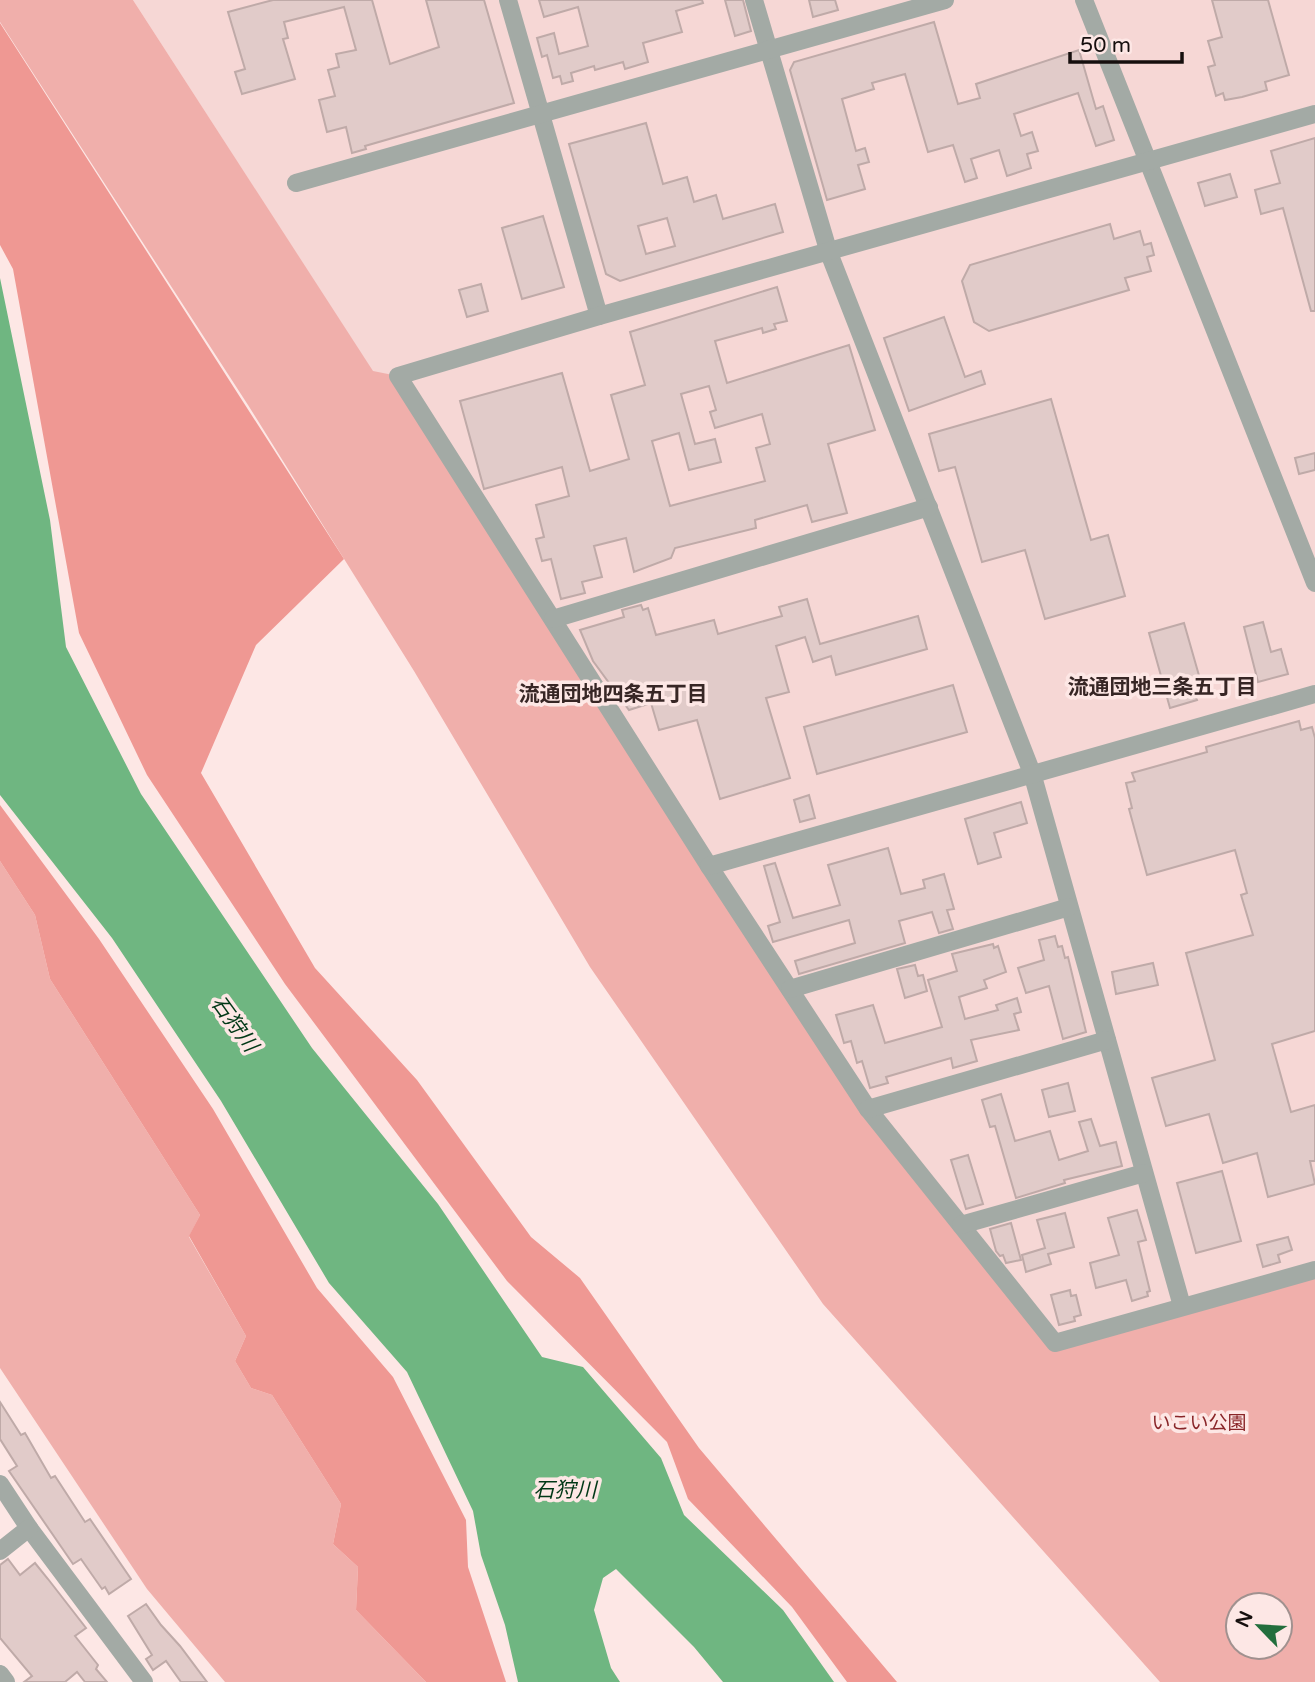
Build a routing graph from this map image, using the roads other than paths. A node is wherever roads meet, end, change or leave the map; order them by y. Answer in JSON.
{"nodes":[{"id":1,"x":508,"y":0,"type":"edge"},
{"id":2,"x":754,"y":0,"type":"edge"},
{"id":3,"x":945,"y":0,"type":"edge"},
{"id":4,"x":1084,"y":0,"type":"edge"},
{"id":5,"x":768,"y":51,"type":"junction"},
{"id":6,"x":1315,"y":114,"type":"edge"},
{"id":7,"x":540,"y":116,"type":"junction"},
{"id":8,"x":1150,"y":160,"type":"junction"},
{"id":9,"x":296,"y":183,"type":"dead end"},
{"id":10,"x":829,"y":253,"type":"junction"},
{"id":11,"x":599,"y":316,"type":"junction"},
{"id":12,"x":929,"y":508,"type":"junction"},
{"id":13,"x":1315,"y":583,"type":"edge"},
{"id":14,"x":553,"y":619,"type":"junction"},
{"id":15,"x":1315,"y":694,"type":"edge"},
{"id":16,"x":1032,"y":773,"type":"junction"},
{"id":17,"x":709,"y":866,"type":"junction"},
{"id":18,"x":1069,"y":907,"type":"junction"},
{"id":19,"x":790,"y":989,"type":"junction"},
{"id":20,"x":1107,"y":1040,"type":"junction"},
{"id":21,"x":868,"y":1109,"type":"junction"},
{"id":22,"x":1144,"y":1173,"type":"junction"},
{"id":23,"x":961,"y":1224,"type":"junction"},
{"id":24,"x":1315,"y":1270,"type":"edge"},
{"id":25,"x":1182,"y":1306,"type":"junction"},
{"id":26,"x":0,"y":1484,"type":"edge"},
{"id":27,"x":29,"y":1528,"type":"junction"},
{"id":28,"x":0,"y":1551,"type":"edge"},
{"id":29,"x":0,"y":1674,"type":"edge"},
{"id":30,"x":6,"y":1682,"type":"edge"},
{"id":31,"x":144,"y":1682,"type":"edge"}],
"edges":[{"from":1,"to":7,"type":"street"},
{"from":2,"to":5,"type":"street"},
{"from":3,"to":5,"type":"street"},
{"from":4,"to":8,"type":"street"},
{"from":5,"to":7,"type":"street"},
{"from":5,"to":10,"type":"street"},
{"from":6,"to":8,"type":"street"},
{"from":7,"to":9,"type":"street"},
{"from":7,"to":11,"type":"street"},
{"from":8,"to":10,"type":"street"},
{"from":8,"to":13,"type":"street"},
{"from":10,"to":11,"type":"street"},
{"from":10,"to":12,"type":"street"},
{"from":11,"to":14,"type":"street"},
{"from":12,"to":14,"type":"street"},
{"from":12,"to":16,"type":"street"},
{"from":14,"to":17,"type":"street"},
{"from":15,"to":16,"type":"street"},
{"from":16,"to":17,"type":"street"},
{"from":16,"to":18,"type":"street"},
{"from":17,"to":19,"type":"street"},
{"from":18,"to":19,"type":"street"},
{"from":18,"to":20,"type":"street"},
{"from":19,"to":21,"type":"street"},
{"from":20,"to":21,"type":"street"},
{"from":20,"to":22,"type":"street"},
{"from":21,"to":23,"type":"street"},
{"from":22,"to":23,"type":"street"},
{"from":22,"to":25,"type":"street"},
{"from":23,"to":25,"type":"street"},
{"from":24,"to":25,"type":"street"},
{"from":26,"to":27,"type":"street"},
{"from":27,"to":28,"type":"street"},
{"from":27,"to":31,"type":"street"},
{"from":29,"to":30,"type":"street"}]}
